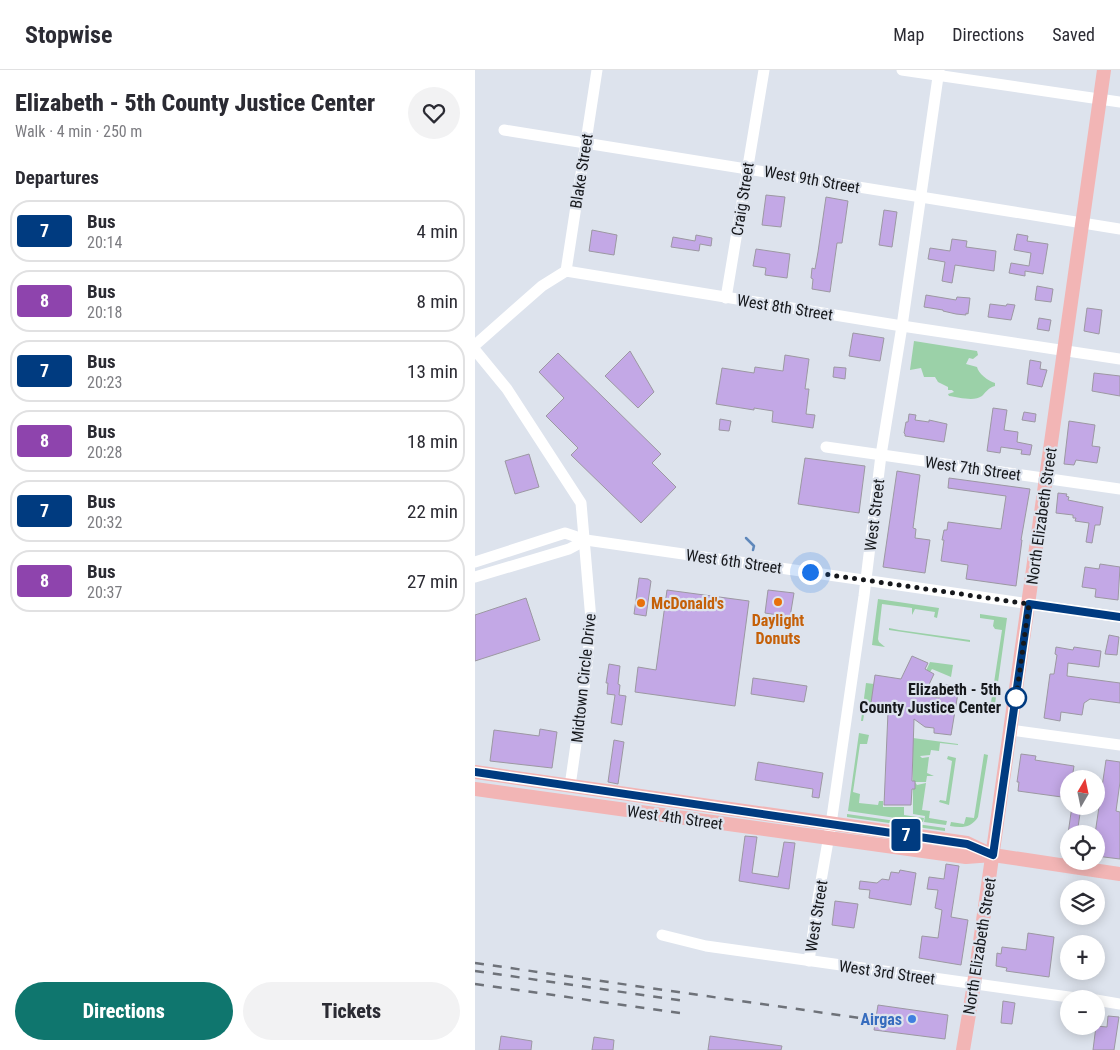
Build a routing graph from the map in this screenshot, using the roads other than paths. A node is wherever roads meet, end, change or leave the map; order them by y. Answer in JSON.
{"nodes":[{"id":1,"x":597,"y":70,"type":"edge"},
{"id":2,"x":764,"y":70,"type":"edge"},
{"id":3,"x":902,"y":70,"type":"edge"},
{"id":4,"x":1104,"y":70,"type":"edge"},
{"id":5,"x":939,"y":73,"type":"edge"},
{"id":6,"x":1100,"y":99,"type":"junction"},
{"id":7,"x":1120,"y":102,"type":"edge"},
{"id":8,"x":505,"y":130,"type":"dead end"},
{"id":9,"x":585,"y":143,"type":"junction"},
{"id":10,"x":747,"y":168,"type":"junction"},
{"id":11,"x":920,"y":198,"type":"junction"},
{"id":12,"x":1084,"y":224,"type":"junction"},
{"id":13,"x":1120,"y":229,"type":"edge"},
{"id":14,"x":566,"y":271,"type":"junction"},
{"id":15,"x":726,"y":298,"type":"junction"},
{"id":16,"x":902,"y":326,"type":"junction"},
{"id":17,"x":475,"y":345,"type":"edge"},
{"id":18,"x":475,"y":350,"type":"edge"},
{"id":19,"x":1065,"y":351,"type":"junction"},
{"id":20,"x":1120,"y":359,"type":"edge"},
{"id":21,"x":826,"y":447,"type":"dead end"},
{"id":22,"x":881,"y":455,"type":"junction"},
{"id":23,"x":1046,"y":478,"type":"junction"},
{"id":24,"x":1120,"y":489,"type":"edge"},
{"id":25,"x":585,"y":540,"type":"junction"},
{"id":26,"x":475,"y":562,"type":"edge"},
{"id":27,"x":475,"y":577,"type":"edge"},
{"id":28,"x":865,"y":579,"type":"junction"},
{"id":29,"x":1029,"y":604,"type":"junction"},
{"id":30,"x":1120,"y":617,"type":"edge"},
{"id":31,"x":1011,"y":730,"type":"junction"},
{"id":32,"x":1120,"y":745,"type":"edge"},
{"id":33,"x":475,"y":772,"type":"edge"},
{"id":34,"x":475,"y":781,"type":"edge"},
{"id":35,"x":570,"y":786,"type":"junction"},
{"id":36,"x":475,"y":790,"type":"edge"},
{"id":37,"x":830,"y":831,"type":"junction"},
{"id":38,"x":993,"y":855,"type":"junction"},
{"id":39,"x":1120,"y":874,"type":"edge"},
{"id":40,"x":662,"y":935,"type":"dead end"},
{"id":41,"x":809,"y":961,"type":"junction"},
{"id":42,"x":974,"y":984,"type":"junction"},
{"id":43,"x":1060,"y":996,"type":"edge"},
{"id":44,"x":1105,"y":1002,"type":"edge"},
{"id":45,"x":1120,"y":1004,"type":"edge"},
{"id":46,"x":963,"y":1050,"type":"edge"}],
"edges":[{"from":1,"to":9,"type":"street","name":"Blake Street"},
{"from":2,"to":10,"type":"street","name":"Craig Street"},
{"from":3,"to":5,"type":"street"},
{"from":4,"to":6,"type":"main road","name":"North Elizabeth Street"},
{"from":5,"to":6,"type":"street"},
{"from":5,"to":11,"type":"street","name":"West Street"},
{"from":6,"to":7,"type":"street"},
{"from":6,"to":12,"type":"main road","name":"North Elizabeth Street"},
{"from":8,"to":9,"type":"street","name":"West 9th Street"},
{"from":9,"to":10,"type":"street","name":"West 9th Street"},
{"from":9,"to":14,"type":"street","name":"Blake Street"},
{"from":10,"to":11,"type":"street","name":"West 9th Street"},
{"from":10,"to":15,"type":"street","name":"Craig Street"},
{"from":11,"to":12,"type":"street","name":"West 9th Street"},
{"from":11,"to":16,"type":"street","name":"West Street"},
{"from":12,"to":13,"type":"street","name":"West 9th Street"},
{"from":12,"to":19,"type":"main road","name":"North Elizabeth Street"},
{"from":14,"to":15,"type":"street","name":"West 8th Street"},
{"from":14,"to":17,"type":"street"},
{"from":15,"to":16,"type":"street","name":"West 8th Street"},
{"from":16,"to":19,"type":"street","name":"West 8th Street"},
{"from":16,"to":22,"type":"street","name":"West Street"},
{"from":18,"to":25,"type":"street","name":"Midtown Circle Drive"},
{"from":19,"to":20,"type":"street","name":"West 8th Street"},
{"from":19,"to":23,"type":"main road","name":"North Elizabeth Street"},
{"from":21,"to":22,"type":"street","name":"West 7th Street"},
{"from":22,"to":23,"type":"street","name":"West 7th Street"},
{"from":22,"to":28,"type":"street","name":"West Street"},
{"from":23,"to":24,"type":"street","name":"West 7th Street"},
{"from":23,"to":29,"type":"main road","name":"North Elizabeth Street"},
{"from":25,"to":26,"type":"street"},
{"from":25,"to":27,"type":"street"},
{"from":25,"to":28,"type":"street","name":"West 6th Street"},
{"from":25,"to":35,"type":"street","name":"Midtown Circle Drive"},
{"from":28,"to":29,"type":"street","name":"West 6th Street"},
{"from":28,"to":37,"type":"street","name":"West Street"},
{"from":29,"to":30,"type":"street","name":"West 6th Street"},
{"from":29,"to":31,"type":"main road","name":"North Elizabeth Street"},
{"from":31,"to":32,"type":"street"},
{"from":31,"to":38,"type":"main road","name":"North Elizabeth Street"},
{"from":33,"to":35,"type":"main road","name":"West 4th Street"},
{"from":34,"to":35,"type":"main road"},
{"from":35,"to":37,"type":"main road","name":"West 4th Street"},
{"from":36,"to":37,"type":"main road","name":"West 4th Street"},
{"from":37,"to":38,"type":"main road","name":"West 4th Street"},
{"from":37,"to":41,"type":"street","name":"West Street"},
{"from":38,"to":39,"type":"main road","name":"West 4th Street"},
{"from":38,"to":42,"type":"main road","name":"North Elizabeth Street"},
{"from":40,"to":41,"type":"street","name":"West 3rd Street"},
{"from":41,"to":42,"type":"street","name":"West 3rd Street"},
{"from":42,"to":43,"type":"street","name":"West 3rd Street"},
{"from":42,"to":46,"type":"main road","name":"North Elizabeth Street"},
{"from":44,"to":45,"type":"street"}]}
